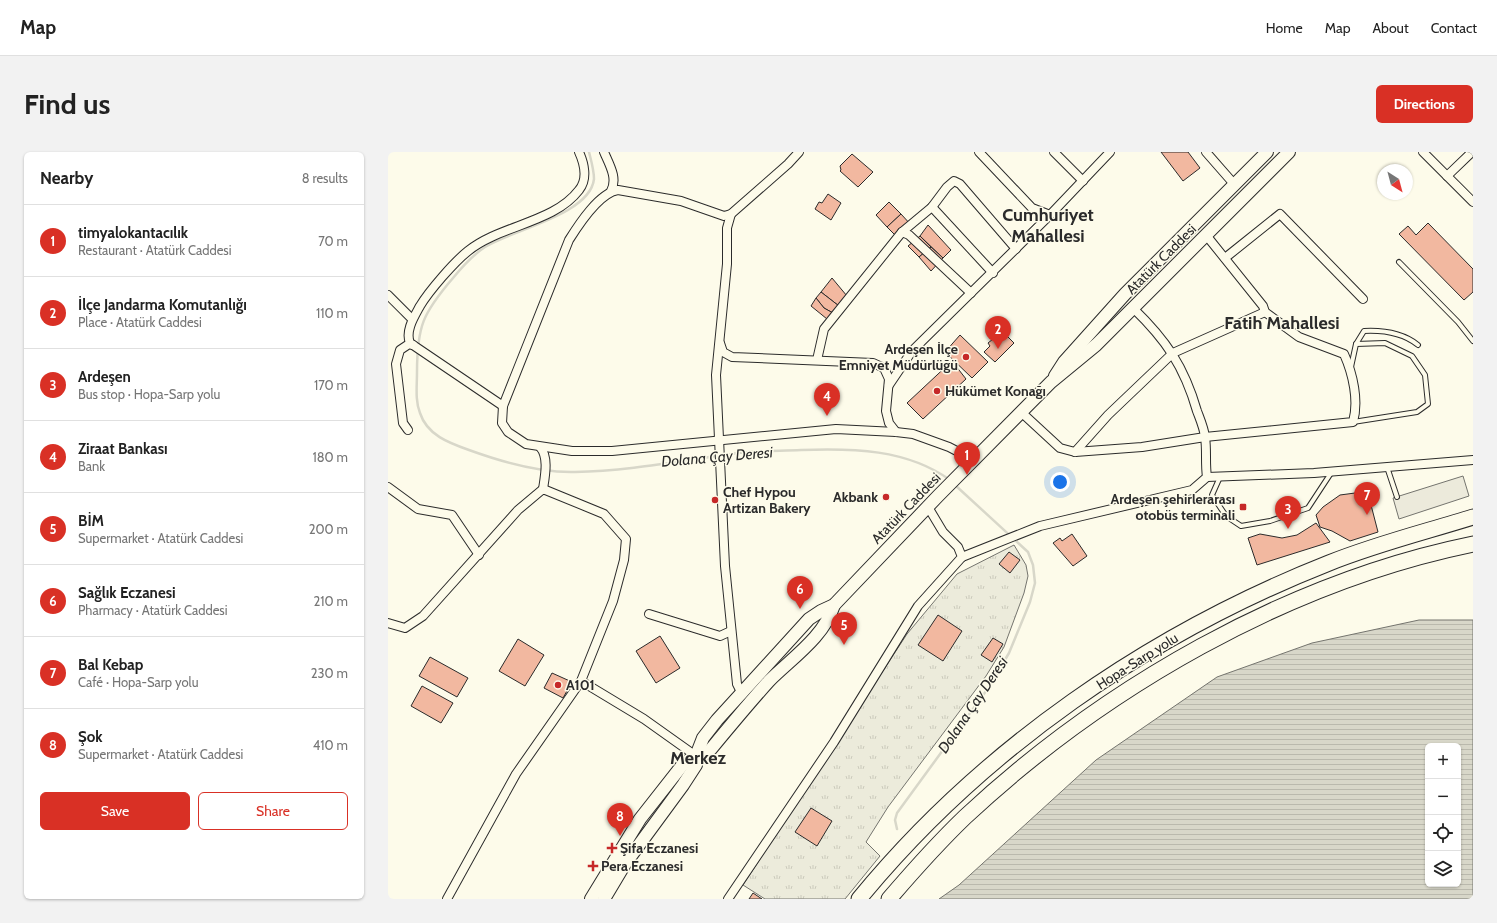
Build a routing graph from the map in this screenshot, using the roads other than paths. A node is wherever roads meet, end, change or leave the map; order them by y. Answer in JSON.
{"nodes":[{"id":1,"x":579,"y":152,"type":"edge"},
{"id":2,"x":604,"y":152,"type":"edge"},
{"id":3,"x":799,"y":152,"type":"edge"},
{"id":4,"x":979,"y":152,"type":"edge"},
{"id":5,"x":1054,"y":152,"type":"edge"},
{"id":6,"x":1110,"y":152,"type":"edge"},
{"id":7,"x":1206,"y":152,"type":"edge"},
{"id":8,"x":1267,"y":152,"type":"edge"},
{"id":9,"x":1288,"y":152,"type":"edge"},
{"id":10,"x":1423,"y":152,"type":"edge"},
{"id":11,"x":1472,"y":152,"type":"edge"},
{"id":12,"x":1447,"y":176,"type":"junction"},
{"id":13,"x":1083,"y":182,"type":"junction"},
{"id":14,"x":1234,"y":184,"type":"junction"},
{"id":15,"x":611,"y":191,"type":"junction"},
{"id":16,"x":1473,"y":191,"type":"edge"},
{"id":17,"x":1464,"y":193,"type":"junction"},
{"id":18,"x":1473,"y":202,"type":"edge"},
{"id":19,"x":932,"y":207,"type":"junction"},
{"id":20,"x":731,"y":214,"type":"junction"},
{"id":21,"x":1050,"y":215,"type":"junction"},
{"id":22,"x":902,"y":232,"type":"junction"},
{"id":23,"x":1206,"y":235,"type":"junction"},
{"id":24,"x":1016,"y":249,"type":"junction"},
{"id":25,"x":1225,"y":258,"type":"junction"},
{"id":26,"x":1399,"y":262,"type":"dead end"},
{"id":27,"x":993,"y":273,"type":"junction"},
{"id":28,"x":971,"y":293,"type":"junction"},
{"id":29,"x":388,"y":295,"type":"edge"},
{"id":30,"x":1363,"y":299,"type":"dead end"},
{"id":31,"x":1133,"y":308,"type":"junction"},
{"id":32,"x":1265,"y":312,"type":"junction"},
{"id":33,"x":412,"y":319,"type":"junction"},
{"id":34,"x":719,"y":340,"type":"junction"},
{"id":35,"x":1473,"y":341,"type":"edge"},
{"id":36,"x":1356,"y":344,"type":"junction"},
{"id":37,"x":413,"y":345,"type":"junction"},
{"id":38,"x":1418,"y":345,"type":"dead end"},
{"id":39,"x":1173,"y":353,"type":"junction"},
{"id":40,"x":816,"y":360,"type":"junction"},
{"id":41,"x":1350,"y":370,"type":"junction"},
{"id":42,"x":1051,"y":382,"type":"junction"},
{"id":43,"x":889,"y":385,"type":"junction"},
{"id":44,"x":503,"y":406,"type":"junction"},
{"id":45,"x":1021,"y":412,"type":"junction"},
{"id":46,"x":1353,"y":422,"type":"junction"},
{"id":47,"x":408,"y":430,"type":"dead end"},
{"id":48,"x":896,"y":432,"type":"junction"},
{"id":49,"x":1205,"y":437,"type":"junction"},
{"id":50,"x":720,"y":444,"type":"junction"},
{"id":51,"x":540,"y":447,"type":"junction"},
{"id":52,"x":1075,"y":452,"type":"junction"},
{"id":53,"x":974,"y":460,"type":"junction"},
{"id":54,"x":1473,"y":460,"type":"edge"},
{"id":55,"x":1387,"y":467,"type":"junction"},
{"id":56,"x":1332,"y":471,"type":"junction"},
{"id":57,"x":1220,"y":476,"type":"junction"},
{"id":58,"x":1207,"y":477,"type":"junction"},
{"id":59,"x":388,"y":487,"type":"edge"},
{"id":60,"x":543,"y":488,"type":"junction"},
{"id":61,"x":1397,"y":497,"type":"dead end"},
{"id":62,"x":928,"y":506,"type":"junction"},
{"id":63,"x":1473,"y":517,"type":"edge"},
{"id":64,"x":1473,"y":544,"type":"edge"},
{"id":65,"x":479,"y":555,"type":"junction"},
{"id":66,"x":962,"y":557,"type":"junction"},
{"id":67,"x":834,"y":605,"type":"junction"},
{"id":68,"x":649,"y":614,"type":"dead end"},
{"id":69,"x":388,"y":623,"type":"edge"},
{"id":70,"x":731,"y":631,"type":"junction"},
{"id":71,"x":581,"y":681,"type":"junction"},
{"id":72,"x":745,"y":689,"type":"junction"},
{"id":73,"x":696,"y":756,"type":"junction"},
{"id":74,"x":889,"y":898,"type":"edge"},
{"id":75,"x":447,"y":899,"type":"edge"},
{"id":76,"x":591,"y":899,"type":"edge"},
{"id":77,"x":604,"y":899,"type":"edge"},
{"id":78,"x":728,"y":899,"type":"edge"},
{"id":79,"x":859,"y":899,"type":"edge"}],
"edges":[{"from":1,"to":33,"type":"street"},
{"from":2,"to":15,"type":"street"},
{"from":3,"to":20,"type":"street"},
{"from":4,"to":21,"type":"street"},
{"from":5,"to":13,"type":"street"},
{"from":6,"to":13,"type":"street"},
{"from":7,"to":14,"type":"street"},
{"from":8,"to":14,"type":"main road","name":"Atatürk Caddesi"},
{"from":9,"to":23,"type":"main road","name":"Atatürk Caddesi"},
{"from":10,"to":12,"type":"street"},
{"from":11,"to":12,"type":"street"},
{"from":12,"to":17,"type":"street"},
{"from":13,"to":21,"type":"street"},
{"from":14,"to":42,"type":"main road","name":"Atatürk Caddesi"},
{"from":15,"to":20,"type":"street"},
{"from":15,"to":44,"type":"street"},
{"from":16,"to":17,"type":"street"},
{"from":17,"to":18,"type":"street"},
{"from":19,"to":22,"type":"street"},
{"from":19,"to":24,"type":"street"},
{"from":19,"to":27,"type":"street"},
{"from":20,"to":34,"type":"street"},
{"from":21,"to":24,"type":"street"},
{"from":22,"to":28,"type":"street"},
{"from":22,"to":40,"type":"street"},
{"from":23,"to":25,"type":"street"},
{"from":23,"to":31,"type":"main road","name":"Atatürk Caddesi"},
{"from":24,"to":27,"type":"street"},
{"from":25,"to":30,"type":"street"},
{"from":25,"to":32,"type":"street"},
{"from":26,"to":35,"type":"lane"},
{"from":27,"to":28,"type":"street"},
{"from":28,"to":43,"type":"street"},
{"from":29,"to":33,"type":"street"},
{"from":31,"to":39,"type":"street"},
{"from":31,"to":42,"type":"main road","name":"Atatürk Caddesi"},
{"from":32,"to":39,"type":"street"},
{"from":32,"to":41,"type":"street"},
{"from":33,"to":37,"type":"street"},
{"from":34,"to":40,"type":"street"},
{"from":34,"to":50,"type":"street"},
{"from":36,"to":38,"type":"lane"},
{"from":36,"to":41,"type":"lane"},
{"from":36,"to":46,"type":"lane"},
{"from":37,"to":44,"type":"street"},
{"from":37,"to":47,"type":"street"},
{"from":39,"to":49,"type":"street"},
{"from":39,"to":52,"type":"street"},
{"from":40,"to":43,"type":"street"},
{"from":41,"to":46,"type":"street"},
{"from":42,"to":45,"type":"main road","name":"Atatürk Caddesi"},
{"from":43,"to":48,"type":"street"},
{"from":44,"to":51,"type":"street"},
{"from":45,"to":52,"type":"street"},
{"from":45,"to":53,"type":"main road","name":"Atatürk Caddesi"},
{"from":46,"to":49,"type":"street"},
{"from":48,"to":50,"type":"street"},
{"from":48,"to":53,"type":"street"},
{"from":49,"to":52,"type":"street"},
{"from":49,"to":58,"type":"street"},
{"from":50,"to":51,"type":"street"},
{"from":50,"to":70,"type":"street"},
{"from":51,"to":60,"type":"street"},
{"from":53,"to":62,"type":"main road","name":"Atatürk Caddesi"},
{"from":54,"to":55,"type":"street"},
{"from":55,"to":56,"type":"street"},
{"from":55,"to":61,"type":"lane"},
{"from":56,"to":57,"type":"street"},
{"from":56,"to":57,"type":"lane"},
{"from":57,"to":58,"type":"street"},
{"from":58,"to":66,"type":"street"},
{"from":59,"to":65,"type":"street"},
{"from":60,"to":65,"type":"street"},
{"from":60,"to":71,"type":"street"},
{"from":62,"to":66,"type":"street"},
{"from":62,"to":67,"type":"main road","name":"Atatürk Caddesi"},
{"from":63,"to":79,"type":"highway","name":"Hopa-Sarp yolu"},
{"from":64,"to":74,"type":"highway","name":"Hopa-Sarp yolu"},
{"from":65,"to":69,"type":"street"},
{"from":66,"to":78,"type":"street"},
{"from":67,"to":72,"type":"main road","name":"Atatürk Caddesi"},
{"from":67,"to":73,"type":"main road","name":"Atatürk Caddesi"},
{"from":68,"to":70,"type":"street"},
{"from":70,"to":72,"type":"street"},
{"from":71,"to":73,"type":"street"},
{"from":71,"to":75,"type":"street"},
{"from":72,"to":73,"type":"main road","name":"Atatürk Caddesi"},
{"from":73,"to":76,"type":"main road","name":"Atatürk Caddesi"},
{"from":73,"to":77,"type":"main road","name":"Atatürk Caddesi"}]}
